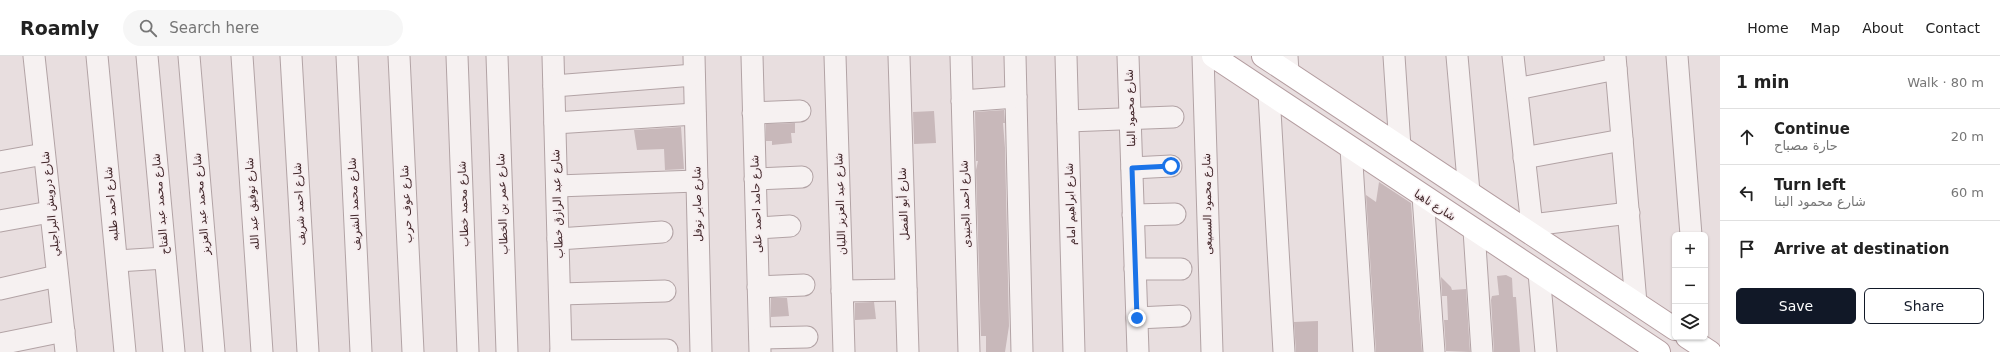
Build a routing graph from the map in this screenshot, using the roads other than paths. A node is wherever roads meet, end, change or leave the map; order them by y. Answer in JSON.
{"nodes":[{"id":1,"x":34,"y":56,"type":"edge"},
{"id":2,"x":97,"y":56,"type":"edge"},
{"id":3,"x":146,"y":56,"type":"edge"},
{"id":4,"x":189,"y":56,"type":"edge"},
{"id":5,"x":242,"y":56,"type":"edge"},
{"id":6,"x":291,"y":56,"type":"edge"},
{"id":7,"x":347,"y":56,"type":"edge"},
{"id":8,"x":399,"y":56,"type":"edge"},
{"id":9,"x":458,"y":56,"type":"edge"},
{"id":10,"x":497,"y":56,"type":"edge"},
{"id":11,"x":553,"y":56,"type":"edge"},
{"id":12,"x":752,"y":56,"type":"edge"},
{"id":13,"x":835,"y":56,"type":"edge"},
{"id":14,"x":899,"y":56,"type":"edge"},
{"id":15,"x":961,"y":56,"type":"edge"},
{"id":16,"x":1015,"y":56,"type":"edge"},
{"id":17,"x":1066,"y":56,"type":"edge"},
{"id":18,"x":1128,"y":56,"type":"edge"},
{"id":19,"x":1203,"y":56,"type":"edge"},
{"id":20,"x":1213,"y":56,"type":"edge"},
{"id":21,"x":1394,"y":56,"type":"edge"},
{"id":22,"x":1457,"y":56,"type":"edge"},
{"id":23,"x":1513,"y":56,"type":"edge"},
{"id":24,"x":1676,"y":56,"type":"edge"},
{"id":25,"x":1278,"y":62,"type":"edge"},
{"id":26,"x":1616,"y":62,"type":"edge"},
{"id":27,"x":694,"y":66,"type":"edge"},
{"id":28,"x":554,"y":86,"type":"junction"},
{"id":29,"x":1517,"y":89,"type":"junction"},
{"id":30,"x":1264,"y":90,"type":"junction"},
{"id":31,"x":1016,"y":97,"type":"junction"},
{"id":32,"x":962,"y":101,"type":"junction"},
{"id":33,"x":800,"y":112,"type":"dead end"},
{"id":34,"x":694,"y":114,"type":"junction"},
{"id":35,"x":753,"y":114,"type":"junction"},
{"id":36,"x":1173,"y":117,"type":"dead end"},
{"id":37,"x":1130,"y":118,"type":"junction"},
{"id":38,"x":1068,"y":120,"type":"junction"},
{"id":39,"x":555,"y":123,"type":"junction"},
{"id":40,"x":1622,"y":140,"type":"junction"},
{"id":41,"x":1400,"y":147,"type":"junction"},
{"id":42,"x":1351,"y":148,"type":"junction"},
{"id":43,"x":44,"y":154,"type":"junction"},
{"id":44,"x":1524,"y":158,"type":"junction"},
{"id":45,"x":0,"y":162,"type":"edge"},
{"id":46,"x":1171,"y":166,"type":"dead end"},
{"id":47,"x":1132,"y":168,"type":"junction"},
{"id":48,"x":802,"y":177,"type":"dead end"},
{"id":49,"x":755,"y":179,"type":"junction"},
{"id":50,"x":696,"y":181,"type":"junction"},
{"id":51,"x":557,"y":186,"type":"junction"},
{"id":52,"x":1469,"y":192,"type":"junction"},
{"id":53,"x":1423,"y":196,"type":"junction"},
{"id":54,"x":50,"y":212,"type":"junction"},
{"id":55,"x":1629,"y":213,"type":"junction"},
{"id":56,"x":1175,"y":214,"type":"dead end"},
{"id":57,"x":1133,"y":215,"type":"junction"},
{"id":58,"x":0,"y":221,"type":"edge"},
{"id":59,"x":790,"y":226,"type":"dead end"},
{"id":60,"x":757,"y":228,"type":"junction"},
{"id":61,"x":1474,"y":230,"type":"junction"},
{"id":62,"x":1532,"y":230,"type":"junction"},
{"id":63,"x":662,"y":232,"type":"dead end"},
{"id":64,"x":1691,"y":232,"type":"edge"},
{"id":65,"x":558,"y":239,"type":"junction"},
{"id":66,"x":165,"y":258,"type":"junction"},
{"id":67,"x":117,"y":261,"type":"junction"},
{"id":68,"x":1181,"y":269,"type":"dead end"},
{"id":69,"x":1135,"y":270,"type":"junction"},
{"id":70,"x":1539,"y":273,"type":"junction"},
{"id":71,"x":58,"y":276,"type":"junction"},
{"id":72,"x":804,"y":285,"type":"dead end"},
{"id":73,"x":758,"y":287,"type":"junction"},
{"id":74,"x":0,"y":288,"type":"edge"},
{"id":75,"x":906,"y":290,"type":"junction"},
{"id":76,"x":665,"y":291,"type":"dead end"},
{"id":77,"x":842,"y":291,"type":"junction"},
{"id":78,"x":560,"y":294,"type":"junction"},
{"id":79,"x":1636,"y":303,"type":"junction"},
{"id":80,"x":1180,"y":316,"type":"dead end"},
{"id":81,"x":1137,"y":318,"type":"junction"},
{"id":82,"x":1672,"y":327,"type":"edge"},
{"id":83,"x":64,"y":331,"type":"junction"},
{"id":84,"x":807,"y":337,"type":"dead end"},
{"id":85,"x":0,"y":344,"type":"edge"},
{"id":86,"x":760,"y":345,"type":"edge"},
{"id":87,"x":667,"y":350,"type":"dead end"},
{"id":88,"x":66,"y":352,"type":"edge"},
{"id":89,"x":125,"y":352,"type":"edge"},
{"id":90,"x":174,"y":352,"type":"edge"},
{"id":91,"x":214,"y":352,"type":"edge"},
{"id":92,"x":262,"y":352,"type":"edge"},
{"id":93,"x":308,"y":352,"type":"edge"},
{"id":94,"x":361,"y":352,"type":"edge"},
{"id":95,"x":413,"y":352,"type":"edge"},
{"id":96,"x":468,"y":352,"type":"edge"},
{"id":97,"x":508,"y":352,"type":"edge"},
{"id":98,"x":561,"y":352,"type":"edge"},
{"id":99,"x":701,"y":352,"type":"edge"},
{"id":100,"x":844,"y":352,"type":"edge"},
{"id":101,"x":908,"y":352,"type":"edge"},
{"id":102,"x":969,"y":352,"type":"edge"},
{"id":103,"x":1022,"y":352,"type":"edge"},
{"id":104,"x":1074,"y":352,"type":"edge"},
{"id":105,"x":1138,"y":352,"type":"edge"},
{"id":106,"x":1212,"y":352,"type":"edge"},
{"id":107,"x":1284,"y":352,"type":"edge"},
{"id":108,"x":1364,"y":352,"type":"edge"},
{"id":109,"x":1434,"y":352,"type":"edge"},
{"id":110,"x":1482,"y":352,"type":"edge"},
{"id":111,"x":1546,"y":352,"type":"edge"},
{"id":112,"x":1659,"y":352,"type":"edge"}],
"edges":[{"from":1,"to":43,"type":"street","name":"شارع درويش البراجيلي"},
{"from":2,"to":67,"type":"street","name":"شارع احمد طلبه"},
{"from":3,"to":66,"type":"street","name":"شارع محمد عبد الفتاح"},
{"from":4,"to":91,"type":"street","name":"شارع محمد عبد العزيز"},
{"from":5,"to":92,"type":"street","name":"شارع توفيق عبد الله"},
{"from":6,"to":93,"type":"street","name":"شارع احمد شريف"},
{"from":7,"to":94,"type":"street","name":"شارع محمد الشريف"},
{"from":8,"to":95,"type":"street","name":"شارع عوف حرب"},
{"from":9,"to":96,"type":"street","name":"شارع محمد خطاب"},
{"from":10,"to":97,"type":"street","name":"شارع عمر بن الخطاب"},
{"from":11,"to":28,"type":"street","name":"شارع عبد الرازق خطاب"},
{"from":12,"to":35,"type":"street","name":"شارع حامد احمد على"},
{"from":13,"to":77,"type":"street","name":"شارع عبد العزيز اللبان"},
{"from":14,"to":75,"type":"street","name":"شارع أبو الفضل"},
{"from":15,"to":32,"type":"street","name":"شارع احمد الجنيدى"},
{"from":16,"to":31,"type":"street"},
{"from":17,"to":38,"type":"street","name":"شارع ابراهيم امام"},
{"from":18,"to":37,"type":"street","name":"شارع محمود البنا"},
{"from":19,"to":106,"type":"street","name":"شارع محمود السميعى"},
{"from":20,"to":30,"type":"main road","name":"شارع ناهيا"},
{"from":21,"to":41,"type":"street"},
{"from":22,"to":52,"type":"street"},
{"from":23,"to":29,"type":"street"},
{"from":24,"to":64,"type":"street"},
{"from":25,"to":30,"type":"main road"},
{"from":25,"to":41,"type":"main road"},
{"from":26,"to":29,"type":"street"},
{"from":26,"to":40,"type":"street"},
{"from":27,"to":28,"type":"street"},
{"from":27,"to":34,"type":"street","name":"شارع صابر نوفل"},
{"from":28,"to":39,"type":"street","name":"شارع عبد الرازق خطاب"},
{"from":29,"to":44,"type":"street"},
{"from":30,"to":42,"type":"main road","name":"شارع ناهيا"},
{"from":30,"to":107,"type":"street"},
{"from":31,"to":32,"type":"street"},
{"from":31,"to":103,"type":"street"},
{"from":32,"to":102,"type":"street","name":"شارع احمد الجنيدى"},
{"from":33,"to":35,"type":"street"},
{"from":34,"to":39,"type":"street"},
{"from":34,"to":50,"type":"street","name":"شارع صابر نوفل"},
{"from":35,"to":49,"type":"street","name":"شارع حامد احمد على"},
{"from":36,"to":37,"type":"street"},
{"from":37,"to":38,"type":"street"},
{"from":37,"to":47,"type":"street","name":"شارع محمود البنا"},
{"from":38,"to":104,"type":"street","name":"شارع ابراهيم امام"},
{"from":39,"to":51,"type":"street","name":"شارع عبد الرازق خطاب"},
{"from":40,"to":44,"type":"street"},
{"from":40,"to":55,"type":"street"},
{"from":41,"to":52,"type":"main road"},
{"from":42,"to":53,"type":"main road","name":"شارع ناهيا"},
{"from":42,"to":108,"type":"street"},
{"from":43,"to":45,"type":"street"},
{"from":43,"to":54,"type":"street","name":"شارع درويش البراجيلي"},
{"from":44,"to":62,"type":"street"},
{"from":46,"to":47,"type":"street"},
{"from":47,"to":57,"type":"street","name":"شارع محمود البنا"},
{"from":48,"to":49,"type":"street"},
{"from":49,"to":60,"type":"street","name":"شارع حامد احمد على"},
{"from":50,"to":51,"type":"street"},
{"from":50,"to":99,"type":"street","name":"شارع صابر نوفل"},
{"from":51,"to":65,"type":"street","name":"شارع عبد الرازق خطاب"},
{"from":52,"to":62,"type":"main road"},
{"from":53,"to":61,"type":"main road","name":"شارع ناهيا"},
{"from":53,"to":109,"type":"street"},
{"from":54,"to":58,"type":"street"},
{"from":54,"to":71,"type":"street","name":"شارع درويش البراجيلي"},
{"from":55,"to":62,"type":"street"},
{"from":55,"to":79,"type":"street"},
{"from":56,"to":57,"type":"street"},
{"from":57,"to":69,"type":"street","name":"شارع محمود البنا"},
{"from":59,"to":60,"type":"street"},
{"from":60,"to":73,"type":"street","name":"شارع حامد احمد على"},
{"from":61,"to":70,"type":"main road","name":"شارع ناهيا"},
{"from":61,"to":110,"type":"street"},
{"from":62,"to":79,"type":"main road"},
{"from":63,"to":65,"type":"street"},
{"from":65,"to":78,"type":"street","name":"شارع عبد الرازق خطاب"},
{"from":66,"to":67,"type":"street"},
{"from":66,"to":90,"type":"street","name":"شارع محمد عبد الفتاح"},
{"from":67,"to":89,"type":"street","name":"شارع احمد طلبه"},
{"from":68,"to":69,"type":"street"},
{"from":69,"to":81,"type":"street","name":"شارع محمود البنا"},
{"from":70,"to":111,"type":"street"},
{"from":70,"to":112,"type":"main road","name":"شارع ناهيا"},
{"from":71,"to":74,"type":"street"},
{"from":71,"to":83,"type":"street","name":"شارع درويش البراجيلي"},
{"from":72,"to":73,"type":"street"},
{"from":73,"to":86,"type":"street","name":"شارع حامد احمد على"},
{"from":75,"to":77,"type":"street"},
{"from":75,"to":101,"type":"street","name":"شارع أبو الفضل"},
{"from":76,"to":78,"type":"street"},
{"from":77,"to":100,"type":"street","name":"شارع عبد العزيز اللبان"},
{"from":78,"to":98,"type":"street","name":"شارع عبد الرازق خطاب"},
{"from":79,"to":82,"type":"main road"},
{"from":80,"to":81,"type":"street"},
{"from":81,"to":105,"type":"street","name":"شارع محمود البنا"},
{"from":83,"to":85,"type":"street"},
{"from":83,"to":88,"type":"street","name":"شارع درويش البراجيلي"},
{"from":84,"to":86,"type":"street"},
{"from":87,"to":98,"type":"street"}]}
